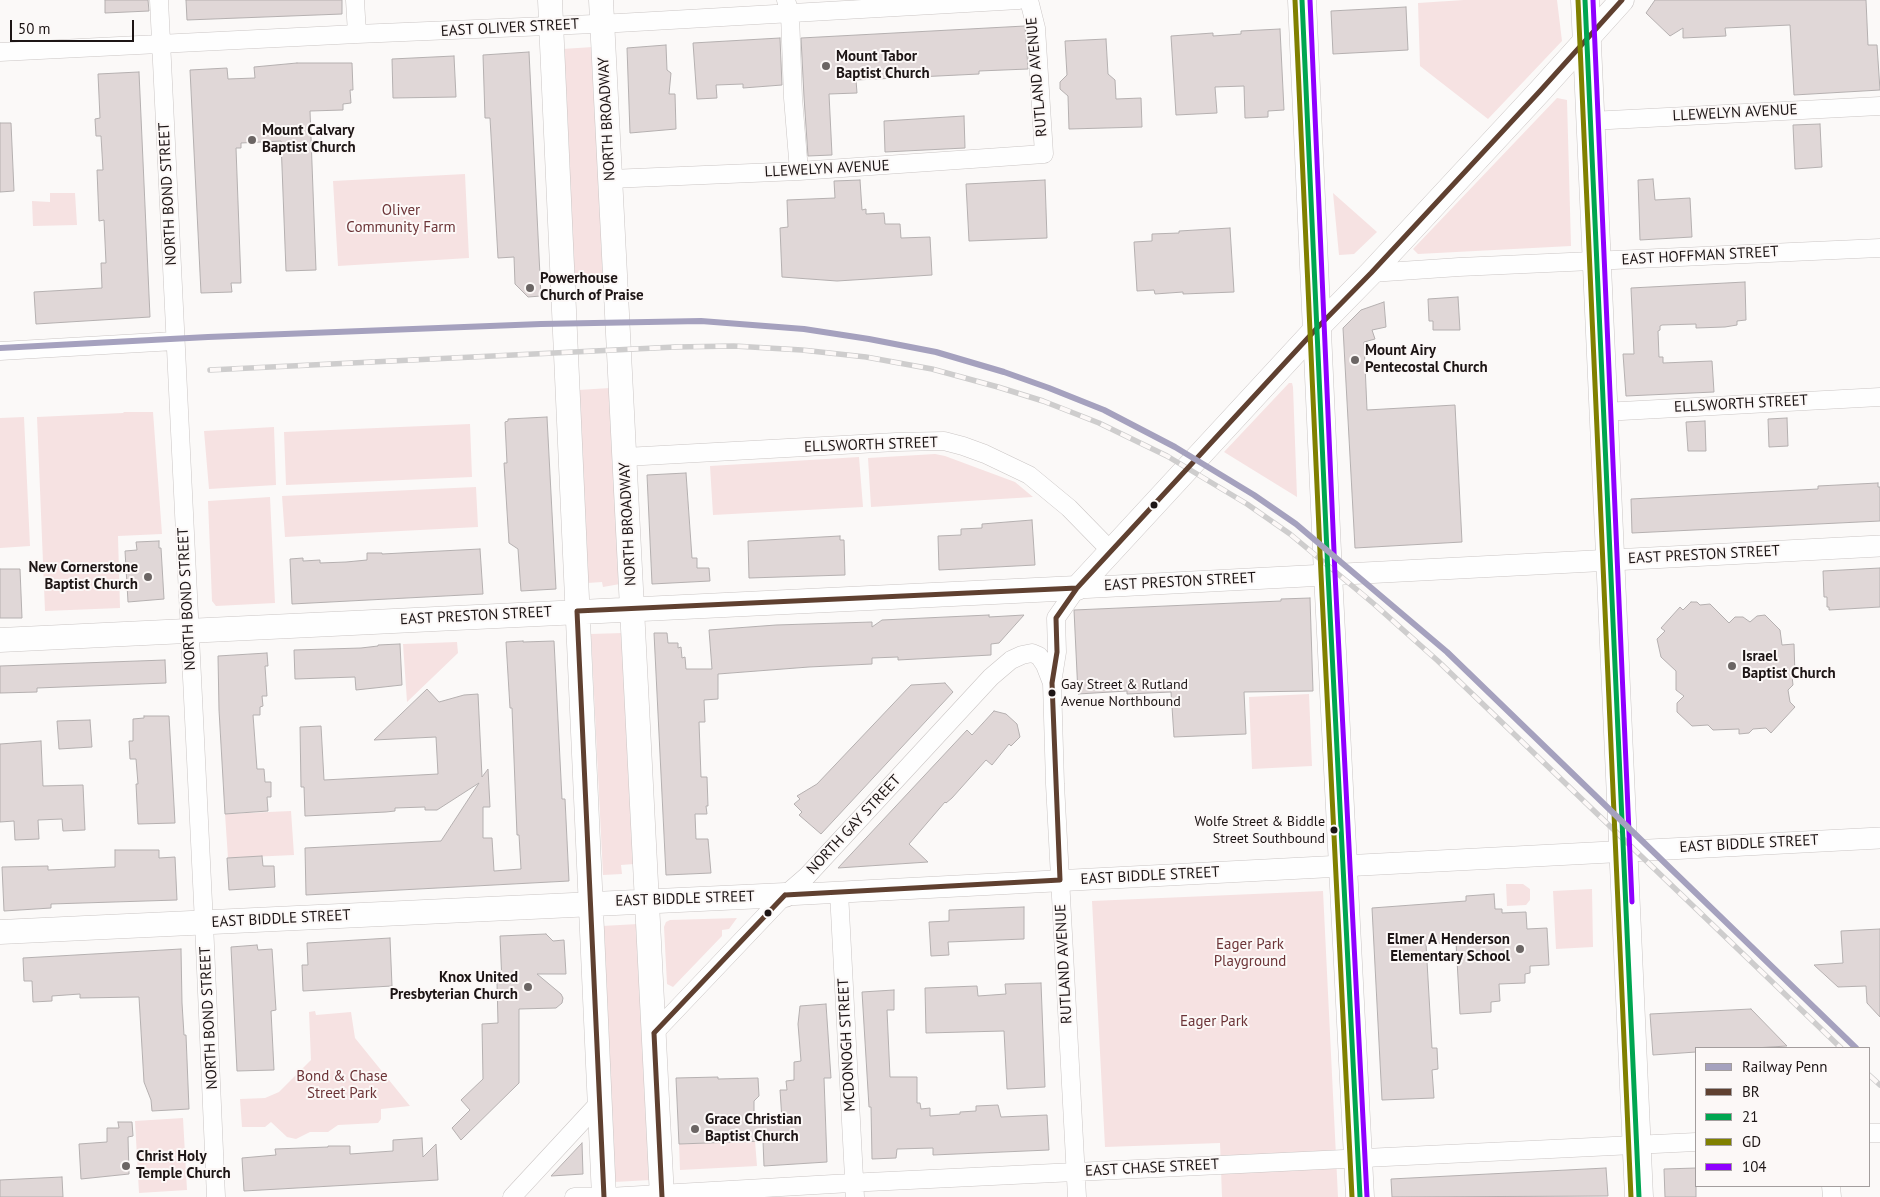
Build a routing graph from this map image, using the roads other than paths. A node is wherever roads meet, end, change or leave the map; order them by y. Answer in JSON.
{"nodes":[{"id":1,"x":159,"y":0,"type":"edge"},
{"id":2,"x":356,"y":0,"type":"edge"},
{"id":3,"x":550,"y":0,"type":"edge"},
{"id":4,"x":601,"y":0,"type":"edge"},
{"id":5,"x":1019,"y":0,"type":"edge"},
{"id":6,"x":1029,"y":0,"type":"edge"},
{"id":7,"x":1302,"y":0,"type":"edge"},
{"id":8,"x":1584,"y":0,"type":"edge"},
{"id":9,"x":1622,"y":0,"type":"edge"},
{"id":10,"x":788,"y":7,"type":"edge"},
{"id":11,"x":602,"y":24,"type":"junction"},
{"id":12,"x":551,"y":26,"type":"junction"},
{"id":13,"x":357,"y":34,"type":"junction"},
{"id":14,"x":1587,"y":38,"type":"junction"},
{"id":15,"x":161,"y":44,"type":"junction"},
{"id":16,"x":0,"y":52,"type":"edge"},
{"id":17,"x":1880,"y":106,"type":"edge"},
{"id":18,"x":1590,"y":120,"type":"junction"},
{"id":19,"x":1044,"y":154,"type":"joint"},
{"id":20,"x":799,"y":171,"type":"junction"},
{"id":21,"x":610,"y":179,"type":"junction"},
{"id":22,"x":1880,"y":248,"type":"edge"},
{"id":23,"x":1596,"y":261,"type":"junction"},
{"id":24,"x":1371,"y":273,"type":"junction"},
{"id":25,"x":1318,"y":327,"type":"junction"},
{"id":26,"x":175,"y":341,"type":"junction"},
{"id":27,"x":0,"y":351,"type":"edge"},
{"id":28,"x":1880,"y":397,"type":"edge"},
{"id":29,"x":1603,"y":412,"type":"junction"},
{"id":30,"x":625,"y":456,"type":"junction"},
{"id":31,"x":1880,"y":546,"type":"edge"},
{"id":32,"x":1111,"y":551,"type":"junction"},
{"id":33,"x":1610,"y":560,"type":"junction"},
{"id":34,"x":1328,"y":574,"type":"junction"},
{"id":35,"x":1077,"y":588,"type":"junction"},
{"id":36,"x":632,"y":608,"type":"junction"},
{"id":37,"x":577,"y":611,"type":"junction"},
{"id":38,"x":189,"y":630,"type":"junction"},
{"id":39,"x":0,"y":640,"type":"edge"},
{"id":40,"x":1052,"y":683,"type":"junction"},
{"id":41,"x":1880,"y":838,"type":"edge"},
{"id":42,"x":1623,"y":851,"type":"junction"},
{"id":43,"x":1344,"y":865,"type":"junction"},
{"id":44,"x":1060,"y":880,"type":"junction"},
{"id":45,"x":839,"y":892,"type":"junction"},
{"id":46,"x":786,"y":895,"type":"junction"},
{"id":47,"x":648,"y":901,"type":"junction"},
{"id":48,"x":590,"y":904,"type":"junction"},
{"id":49,"x":204,"y":923,"type":"junction"},
{"id":50,"x":0,"y":932,"type":"edge"},
{"id":51,"x":654,"y":1033,"type":"junction"},
{"id":52,"x":600,"y":1103,"type":"junction"},
{"id":53,"x":1695,"y":1142,"type":"edge"},
{"id":54,"x":1636,"y":1144,"type":"junction"},
{"id":55,"x":1359,"y":1158,"type":"junction"},
{"id":56,"x":1075,"y":1172,"type":"junction"},
{"id":57,"x":855,"y":1190,"type":"edge"},
{"id":58,"x":662,"y":1195,"type":"edge"},
{"id":59,"x":216,"y":1197,"type":"edge"},
{"id":60,"x":512,"y":1197,"type":"edge"},
{"id":61,"x":574,"y":1197,"type":"edge"},
{"id":62,"x":594,"y":1197,"type":"edge"},
{"id":63,"x":604,"y":1197,"type":"edge"},
{"id":64,"x":608,"y":1197,"type":"edge"},
{"id":65,"x":1077,"y":1197,"type":"edge"},
{"id":66,"x":1360,"y":1197,"type":"edge"},
{"id":67,"x":1639,"y":1197,"type":"edge"}],
"edges":[{"from":1,"to":15,"type":"street","name":"NORTH BOND STREET"},
{"from":2,"to":13,"type":"street"},
{"from":3,"to":12,"type":"main road"},
{"from":4,"to":11,"type":"main road","name":"NORTH BROADWAY"},
{"from":5,"to":10,"type":"street","name":"EAST OLIVER STREET"},
{"from":6,"to":19,"type":"street","name":"RUTLAND AVENUE"},
{"from":7,"to":25,"type":"main road"},
{"from":8,"to":14,"type":"main road"},
{"from":9,"to":14,"type":"main road"},
{"from":10,"to":11,"type":"street","name":"EAST OLIVER STREET"},
{"from":10,"to":20,"type":"street"},
{"from":11,"to":12,"type":"street","name":"EAST OLIVER STREET"},
{"from":11,"to":21,"type":"main road","name":"NORTH BROADWAY"},
{"from":12,"to":13,"type":"street","name":"EAST OLIVER STREET"},
{"from":12,"to":37,"type":"main road"},
{"from":13,"to":15,"type":"street","name":"EAST OLIVER STREET"},
{"from":14,"to":18,"type":"main road"},
{"from":14,"to":24,"type":"main road"},
{"from":15,"to":16,"type":"street","name":"EAST OLIVER STREET"},
{"from":15,"to":26,"type":"street","name":"NORTH BOND STREET"},
{"from":17,"to":18,"type":"street","name":"LLEWELYN AVENUE"},
{"from":18,"to":23,"type":"main road"},
{"from":19,"to":20,"type":"street","name":"LLEWELYN AVENUE"},
{"from":20,"to":21,"type":"street","name":"LLEWELYN AVENUE"},
{"from":21,"to":30,"type":"main road","name":"NORTH BROADWAY"},
{"from":22,"to":23,"type":"street","name":"EAST HOFFMAN STREET"},
{"from":23,"to":24,"type":"street","name":"EAST HOFFMAN STREET"},
{"from":23,"to":29,"type":"main road"},
{"from":24,"to":25,"type":"main road"},
{"from":25,"to":32,"type":"main road"},
{"from":25,"to":34,"type":"main road"},
{"from":26,"to":27,"type":"street"},
{"from":26,"to":38,"type":"street","name":"NORTH BOND STREET"},
{"from":28,"to":29,"type":"street","name":"ELLSWORTH STREET"},
{"from":29,"to":33,"type":"main road"},
{"from":30,"to":32,"type":"street","name":"ELLSWORTH STREET"},
{"from":30,"to":36,"type":"main road","name":"NORTH BROADWAY"},
{"from":31,"to":33,"type":"street","name":"EAST PRESTON STREET"},
{"from":32,"to":35,"type":"main road"},
{"from":33,"to":34,"type":"street","name":"EAST PRESTON STREET"},
{"from":33,"to":42,"type":"main road"},
{"from":34,"to":35,"type":"street","name":"EAST PRESTON STREET"},
{"from":34,"to":43,"type":"main road"},
{"from":35,"to":36,"type":"main road","name":"EAST PRESTON STREET"},
{"from":35,"to":40,"type":"street","name":"RUTLAND AVENUE"},
{"from":36,"to":37,"type":"main road","name":"EAST PRESTON STREET"},
{"from":36,"to":47,"type":"main road","name":"NORTH BROADWAY"},
{"from":37,"to":38,"type":"main road","name":"EAST PRESTON STREET"},
{"from":37,"to":48,"type":"main road"},
{"from":38,"to":39,"type":"main road","name":"EAST PRESTON STREET"},
{"from":38,"to":49,"type":"street","name":"NORTH BOND STREET"},
{"from":40,"to":44,"type":"street","name":"RUTLAND AVENUE"},
{"from":40,"to":46,"type":"street","name":"NORTH GAY STREET"},
{"from":41,"to":42,"type":"street","name":"EAST BIDDLE STREET"},
{"from":42,"to":43,"type":"street","name":"EAST BIDDLE STREET"},
{"from":42,"to":54,"type":"main road"},
{"from":43,"to":44,"type":"street","name":"EAST BIDDLE STREET"},
{"from":43,"to":55,"type":"main road"},
{"from":44,"to":45,"type":"street","name":"EAST BIDDLE STREET"},
{"from":44,"to":56,"type":"street","name":"RUTLAND AVENUE"},
{"from":45,"to":46,"type":"street","name":"EAST BIDDLE STREET"},
{"from":45,"to":57,"type":"street","name":"MCDONOGH STREET"},
{"from":46,"to":47,"type":"main road","name":"EAST BIDDLE STREET"},
{"from":46,"to":51,"type":"street","name":"NORTH GAY STREET"},
{"from":47,"to":48,"type":"main road","name":"EAST BIDDLE STREET"},
{"from":47,"to":51,"type":"main road","name":"NORTH BROADWAY"},
{"from":48,"to":49,"type":"main road","name":"EAST BIDDLE STREET"},
{"from":48,"to":52,"type":"main road"},
{"from":49,"to":50,"type":"main road","name":"EAST BIDDLE STREET"},
{"from":49,"to":59,"type":"street","name":"NORTH BOND STREET"},
{"from":51,"to":58,"type":"main road","name":"NORTH BROADWAY"},
{"from":52,"to":60,"type":"street"},
{"from":52,"to":63,"type":"main road"},
{"from":53,"to":54,"type":"street","name":"EAST CHASE STREET"},
{"from":54,"to":55,"type":"street","name":"EAST CHASE STREET"},
{"from":54,"to":67,"type":"main road"},
{"from":55,"to":56,"type":"street","name":"EAST CHASE STREET"},
{"from":55,"to":66,"type":"main road"},
{"from":56,"to":57,"type":"street","name":"EAST CHASE STREET"},
{"from":56,"to":65,"type":"street","name":"RUTLAND AVENUE"},
{"from":57,"to":58,"type":"street","name":"EAST CHASE STREET"},
{"from":58,"to":64,"type":"street","name":"EAST CHASE STREET"},
{"from":61,"to":62,"type":"street"}]}
